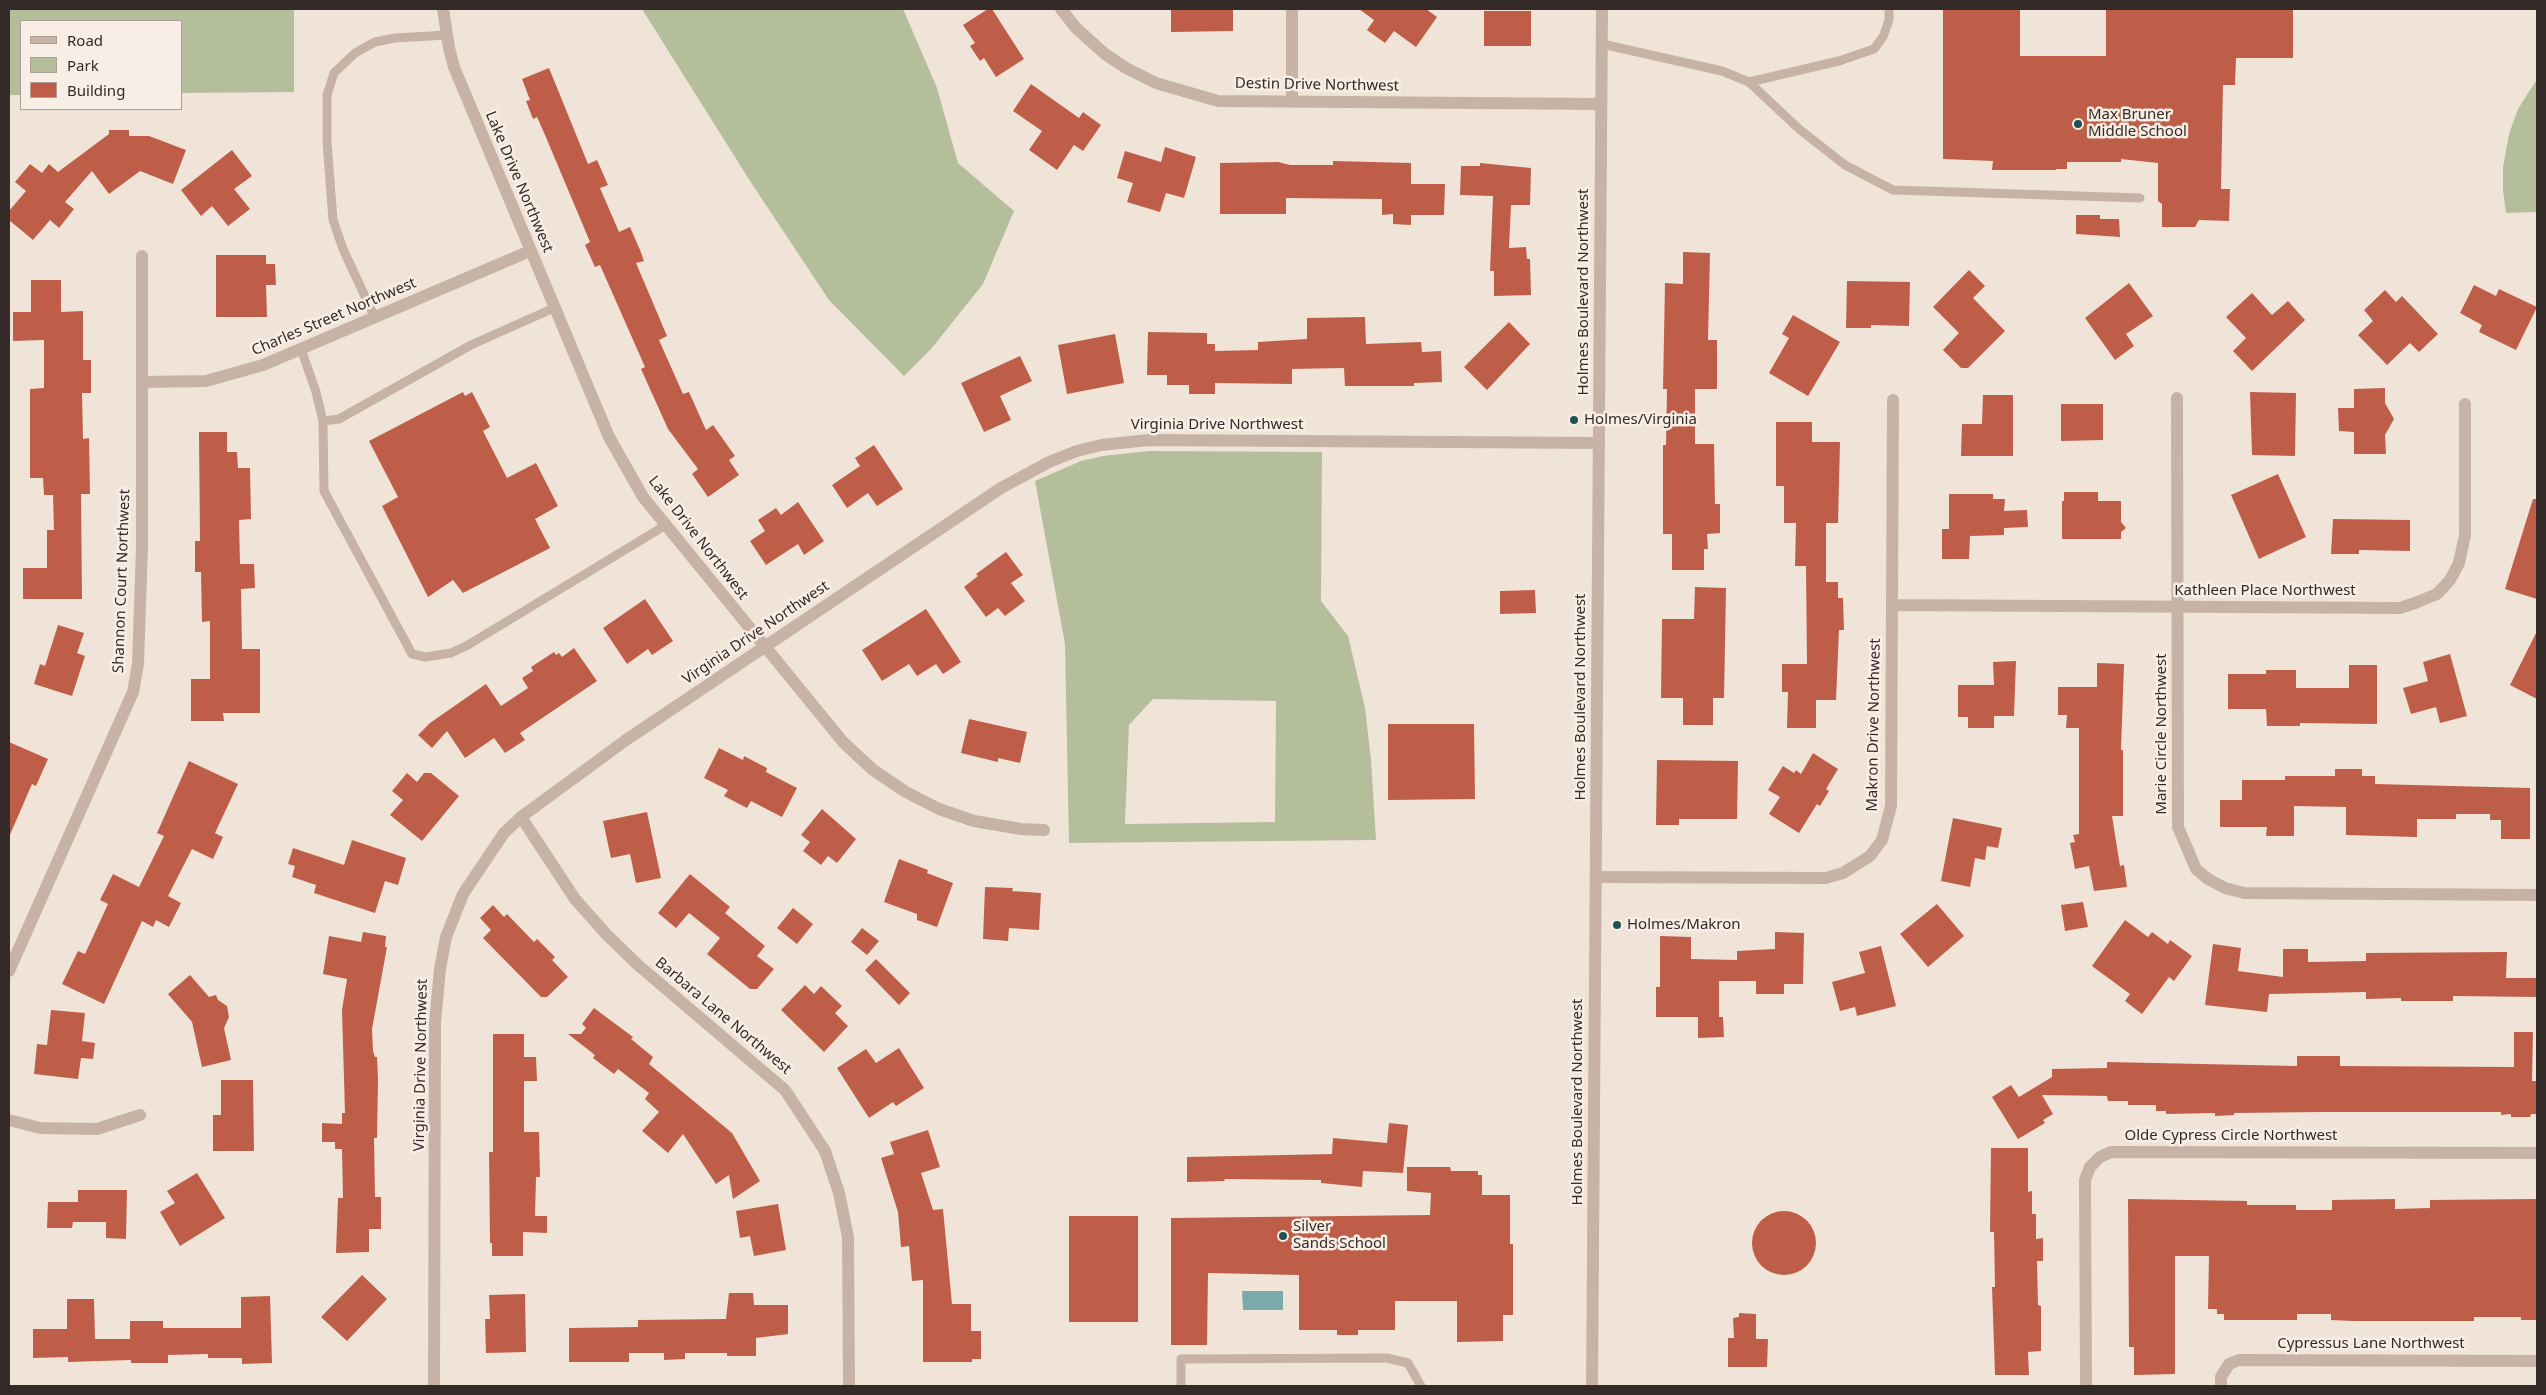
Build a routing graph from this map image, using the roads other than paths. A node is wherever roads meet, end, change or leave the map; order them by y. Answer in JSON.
{"nodes":[{"id":1,"x":443,"y":9,"type":"edge"},
{"id":2,"x":1061,"y":9,"type":"edge"},
{"id":3,"x":1292,"y":9,"type":"edge"},
{"id":4,"x":1602,"y":9,"type":"edge"},
{"id":5,"x":1889,"y":9,"type":"edge"},
{"id":6,"x":447,"y":35,"type":"junction"},
{"id":7,"x":1602,"y":44,"type":"junction"},
{"id":8,"x":1749,"y":82,"type":"junction"},
{"id":9,"x":1292,"y":101,"type":"junction"},
{"id":10,"x":1602,"y":104,"type":"junction"},
{"id":11,"x":2140,"y":198,"type":"dead end"},
{"id":12,"x":530,"y":252,"type":"junction"},
{"id":13,"x":142,"y":256,"type":"dead end"},
{"id":14,"x":554,"y":308,"type":"junction"},
{"id":15,"x":375,"y":318,"type":"junction"},
{"id":16,"x":300,"y":349,"type":"junction"},
{"id":17,"x":142,"y":382,"type":"junction"},
{"id":18,"x":2177,"y":398,"type":"dead end"},
{"id":19,"x":1893,"y":400,"type":"dead end"},
{"id":20,"x":2465,"y":404,"type":"dead end"},
{"id":21,"x":323,"y":421,"type":"junction"},
{"id":22,"x":1599,"y":443,"type":"junction"},
{"id":23,"x":666,"y":525,"type":"junction"},
{"id":24,"x":1893,"y":606,"type":"junction"},
{"id":25,"x":2178,"y":607,"type":"junction"},
{"id":26,"x":765,"y":647,"type":"junction"},
{"id":27,"x":521,"y":817,"type":"junction"},
{"id":28,"x":1044,"y":830,"type":"dead end"},
{"id":29,"x":1596,"y":877,"type":"junction"},
{"id":30,"x":2537,"y":895,"type":"edge"},
{"id":31,"x":9,"y":971,"type":"edge"},
{"id":32,"x":140,"y":1116,"type":"dead end"},
{"id":33,"x":9,"y":1120,"type":"edge"},
{"id":34,"x":2537,"y":1154,"type":"edge"},
{"id":35,"x":2537,"y":1361,"type":"edge"},
{"id":36,"x":434,"y":1386,"type":"edge"},
{"id":37,"x":849,"y":1386,"type":"edge"},
{"id":38,"x":1181,"y":1386,"type":"edge"},
{"id":39,"x":1421,"y":1386,"type":"edge"},
{"id":40,"x":1592,"y":1386,"type":"edge"},
{"id":41,"x":2086,"y":1386,"type":"edge"},
{"id":42,"x":2221,"y":1386,"type":"edge"}],
"edges":[{"from":1,"to":6,"type":"street","name":"Lake Drive Northwest"},
{"from":2,"to":9,"type":"street","name":"Destin Drive Northwest"},
{"from":3,"to":9,"type":"street"},
{"from":4,"to":7,"type":"street","name":"Holmes Boulevard Northwest"},
{"from":5,"to":8,"type":"lane"},
{"from":6,"to":12,"type":"street","name":"Lake Drive Northwest"},
{"from":6,"to":15,"type":"lane"},
{"from":7,"to":8,"type":"lane"},
{"from":7,"to":10,"type":"street","name":"Holmes Boulevard Northwest"},
{"from":8,"to":11,"type":"lane"},
{"from":9,"to":10,"type":"street","name":"Destin Drive Northwest"},
{"from":10,"to":22,"type":"street","name":"Holmes Boulevard Northwest"},
{"from":12,"to":14,"type":"street","name":"Lake Drive Northwest"},
{"from":12,"to":15,"type":"street","name":"Charles Street Northwest"},
{"from":13,"to":17,"type":"street","name":"Shannon Court Northwest"},
{"from":14,"to":21,"type":"lane"},
{"from":14,"to":23,"type":"street","name":"Lake Drive Northwest"},
{"from":15,"to":16,"type":"street","name":"Charles Street Northwest"},
{"from":16,"to":17,"type":"street","name":"Charles Street Northwest"},
{"from":16,"to":21,"type":"lane"},
{"from":17,"to":31,"type":"street","name":"Shannon Court Northwest"},
{"from":18,"to":25,"type":"street","name":"Marie Circle Northwest"},
{"from":19,"to":24,"type":"street","name":"Makron Drive Northwest"},
{"from":20,"to":25,"type":"street","name":"Kathleen Place Northwest"},
{"from":21,"to":23,"type":"lane"},
{"from":22,"to":26,"type":"street","name":"Virginia Drive Northwest"},
{"from":22,"to":29,"type":"street","name":"Holmes Boulevard Northwest"},
{"from":23,"to":26,"type":"street","name":"Lake Drive Northwest"},
{"from":24,"to":25,"type":"street","name":"Kathleen Place Northwest"},
{"from":24,"to":29,"type":"street","name":"Makron Drive Northwest"},
{"from":25,"to":30,"type":"street","name":"Marie Circle Northwest"},
{"from":26,"to":27,"type":"street","name":"Virginia Drive Northwest"},
{"from":26,"to":28,"type":"street","name":"Lake Drive Northwest"},
{"from":27,"to":36,"type":"street","name":"Virginia Drive Northwest"},
{"from":27,"to":37,"type":"street","name":"Barbara Lane Northwest"},
{"from":29,"to":40,"type":"street","name":"Holmes Boulevard Northwest"},
{"from":32,"to":33,"type":"street"},
{"from":34,"to":41,"type":"street","name":"Olde Cypress Circle Northwest"},
{"from":35,"to":42,"type":"street","name":"Cypressus Lane Northwest"},
{"from":38,"to":39,"type":"lane"}]}
